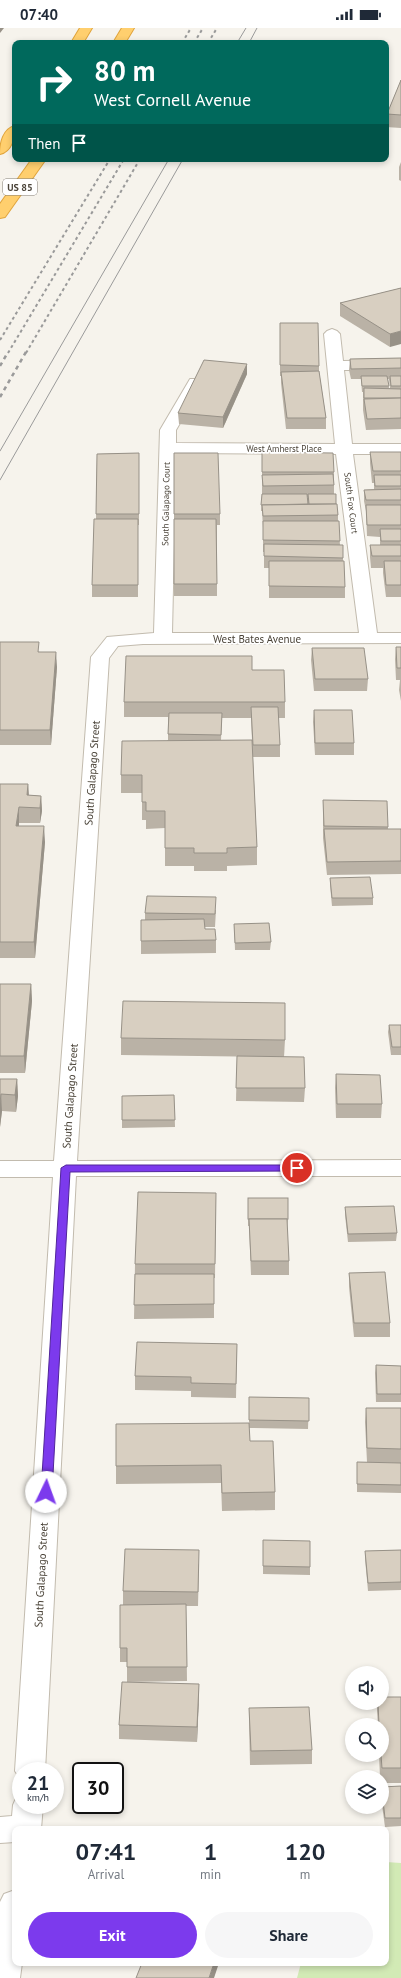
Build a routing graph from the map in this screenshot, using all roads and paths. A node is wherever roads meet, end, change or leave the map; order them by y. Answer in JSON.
{"nodes":[{"id":1,"x":86,"y":28,"type":"edge"},
{"id":2,"x":128,"y":28,"type":"edge"},
{"id":3,"x":79,"y":40,"type":"edge"},
{"id":4,"x":121,"y":40,"type":"edge"},
{"id":5,"x":12,"y":134,"type":"edge"},
{"id":6,"x":0,"y":150,"type":"edge"},
{"id":7,"x":37,"y":162,"type":"edge"},
{"id":8,"x":0,"y":214,"type":"edge"},
{"id":9,"x":332,"y":334,"type":"dead end"},
{"id":10,"x":401,"y":365,"type":"edge"},
{"id":11,"x":336,"y":367,"type":"junction"},
{"id":12,"x":199,"y":378,"type":"edge"},
{"id":13,"x":167,"y":448,"type":"junction"},
{"id":14,"x":344,"y":449,"type":"junction"},
{"id":15,"x":401,"y":449,"type":"edge"},
{"id":16,"x":369,"y":638,"type":"junction"},
{"id":17,"x":401,"y":638,"type":"edge"},
{"id":18,"x":163,"y":639,"type":"junction"},
{"id":19,"x":113,"y":642,"type":"joint"},
{"id":20,"x":66,"y":1168,"type":"junction"},
{"id":21,"x":401,"y":1168,"type":"edge"},
{"id":22,"x":0,"y":1169,"type":"edge"},
{"id":23,"x":31,"y":1762,"type":"edge"},
{"id":24,"x":12,"y":1923,"type":"edge"},
{"id":25,"x":4,"y":1978,"type":"edge"}],
"edges":[{"from":1,"to":3,"type":"highway"},
{"from":2,"to":4,"type":"highway"},
{"from":5,"to":6,"type":"highway"},
{"from":7,"to":8,"type":"highway","number":"US 85"},
{"from":9,"to":11,"type":"street","name":"South Fox Court"},
{"from":10,"to":11,"type":"street"},
{"from":11,"to":14,"type":"street","name":"South Fox Court"},
{"from":12,"to":13,"type":"street","name":"South Galapago Court"},
{"from":13,"to":14,"type":"street","name":"West Amherst Place"},
{"from":13,"to":18,"type":"street","name":"South Galapago Court"},
{"from":14,"to":15,"type":"street","name":"West Amherst Place"},
{"from":14,"to":16,"type":"street","name":"South Fox Court"},
{"from":16,"to":17,"type":"street","name":"West Bates Avenue"},
{"from":16,"to":18,"type":"street","name":"West Bates Avenue"},
{"from":18,"to":19,"type":"street","name":"West Bates Avenue"},
{"from":19,"to":20,"type":"street","name":"South Galapago Street"},
{"from":20,"to":21,"type":"street"},
{"from":20,"to":22,"type":"street"},
{"from":20,"to":23,"type":"street","name":"South Galapago Street"},
{"from":24,"to":25,"type":"street"}]}
